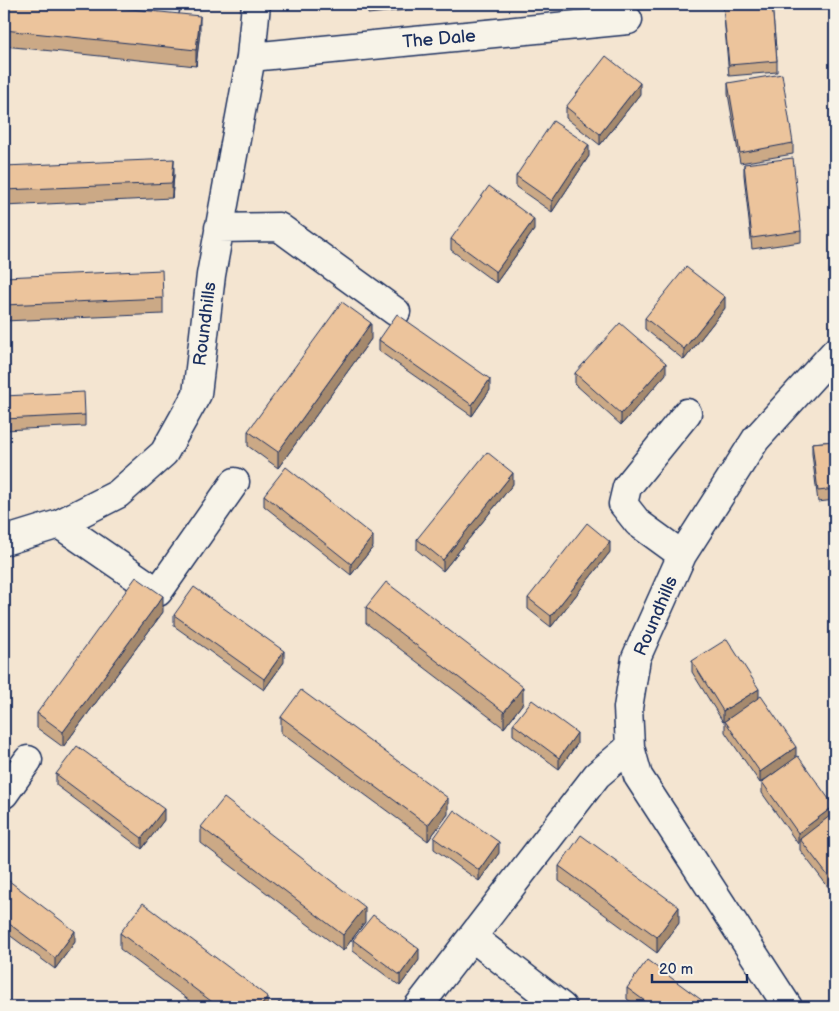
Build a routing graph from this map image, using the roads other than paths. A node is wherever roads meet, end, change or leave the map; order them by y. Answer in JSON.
{"nodes":[{"id":1,"x":98,"y":4,"type":"edge"},
{"id":2,"x":256,"y":4,"type":"edge"},
{"id":3,"x":165,"y":9,"type":"dead end"},
{"id":4,"x":628,"y":20,"type":"dead end"},
{"id":5,"x":251,"y":57,"type":"junction"},
{"id":6,"x":219,"y":228,"type":"junction"},
{"id":7,"x":396,"y":312,"type":"edge"},
{"id":8,"x":835,"y":352,"type":"edge"},
{"id":9,"x":687,"y":413,"type":"dead end"},
{"id":10,"x":235,"y":482,"type":"dead end"},
{"id":11,"x":59,"y":524,"type":"junction"},
{"id":12,"x":4,"y":541,"type":"edge"},
{"id":13,"x":682,"y":555,"type":"junction"},
{"id":14,"x":630,"y":748,"type":"junction"},
{"id":15,"x":28,"y":760,"type":"dead end"},
{"id":16,"x":4,"y":794,"type":"edge"},
{"id":17,"x":472,"y":938,"type":"junction"},
{"id":18,"x":418,"y":1007,"type":"edge"},
{"id":19,"x":562,"y":1007,"type":"edge"},
{"id":20,"x":788,"y":1007,"type":"edge"}],
"edges":[{"from":1,"to":3,"type":"street"},
{"from":2,"to":5,"type":"street","name":"Roundhills"},
{"from":4,"to":5,"type":"street","name":"The Dale"},
{"from":5,"to":6,"type":"street","name":"Roundhills"},
{"from":6,"to":7,"type":"street"},
{"from":6,"to":11,"type":"street","name":"Roundhills"},
{"from":8,"to":13,"type":"street","name":"Roundhills"},
{"from":9,"to":13,"type":"street"},
{"from":10,"to":11,"type":"street"},
{"from":11,"to":12,"type":"street","name":"Roundhills"},
{"from":13,"to":14,"type":"street","name":"Roundhills"},
{"from":14,"to":17,"type":"street"},
{"from":14,"to":20,"type":"street","name":"Roundhills"},
{"from":15,"to":16,"type":"street"},
{"from":17,"to":18,"type":"street"},
{"from":17,"to":19,"type":"street"}]}
